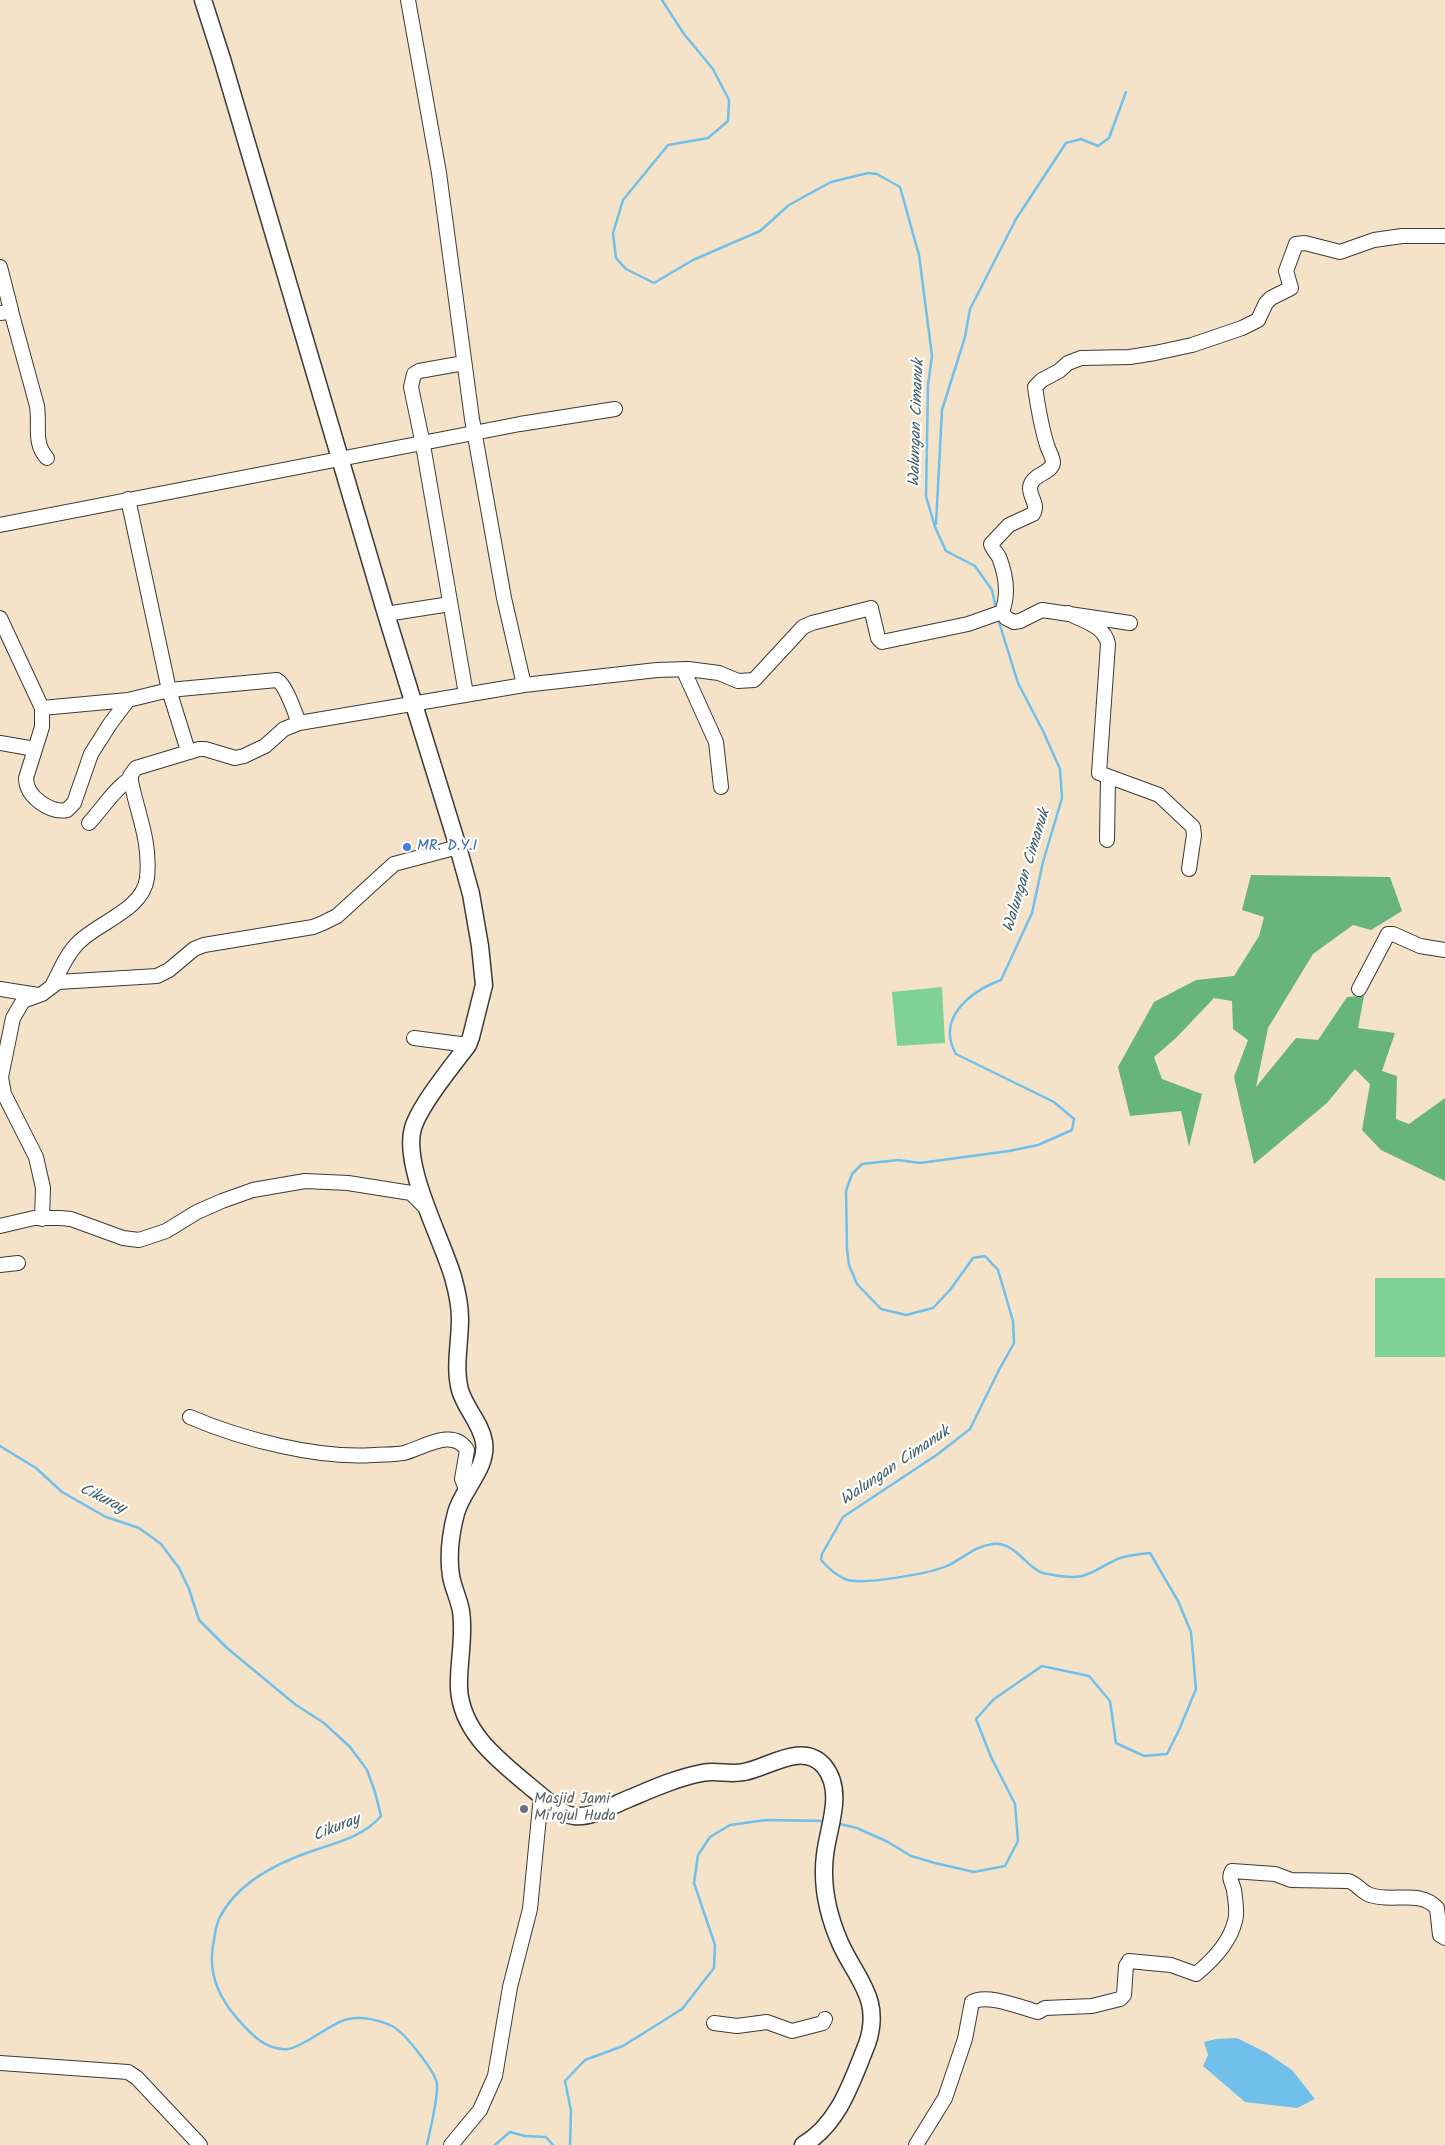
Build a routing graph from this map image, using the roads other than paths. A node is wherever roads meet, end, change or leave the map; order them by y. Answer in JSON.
{"nodes":[{"id":1,"x":203,"y":0,"type":"edge"},
{"id":2,"x":408,"y":0,"type":"edge"},
{"id":3,"x":1445,"y":236,"type":"edge"},
{"id":4,"x":0,"y":266,"type":"edge"},
{"id":5,"x":5,"y":312,"type":"edge"},
{"id":6,"x":464,"y":363,"type":"junction"},
{"id":7,"x":615,"y":409,"type":"dead end"},
{"id":8,"x":475,"y":433,"type":"junction"},
{"id":9,"x":423,"y":445,"type":"junction"},
{"id":10,"x":47,"y":458,"type":"dead end"},
{"id":11,"x":341,"y":460,"type":"junction"},
{"id":12,"x":128,"y":499,"type":"junction"},
{"id":13,"x":0,"y":525,"type":"edge"},
{"id":14,"x":450,"y":604,"type":"junction"},
{"id":15,"x":1001,"y":612,"type":"junction"},
{"id":16,"x":1068,"y":613,"type":"junction"},
{"id":17,"x":386,"y":614,"type":"junction"},
{"id":18,"x":0,"y":618,"type":"edge"},
{"id":19,"x":1130,"y":623,"type":"dead end"},
{"id":20,"x":683,"y":669,"type":"junction"},
{"id":21,"x":524,"y":685,"type":"junction"},
{"id":22,"x":169,"y":690,"type":"junction"},
{"id":23,"x":466,"y":694,"type":"junction"},
{"id":24,"x":128,"y":700,"type":"junction"},
{"id":25,"x":414,"y":704,"type":"junction"},
{"id":26,"x":42,"y":708,"type":"junction"},
{"id":27,"x":299,"y":723,"type":"junction"},
{"id":28,"x":0,"y":743,"type":"edge"},
{"id":29,"x":35,"y":749,"type":"junction"},
{"id":30,"x":188,"y":751,"type":"junction"},
{"id":31,"x":131,"y":778,"type":"junction"},
{"id":32,"x":1108,"y":778,"type":"junction"},
{"id":33,"x":720,"y":787,"type":"dead end"},
{"id":34,"x":89,"y":823,"type":"dead end"},
{"id":35,"x":1107,"y":840,"type":"dead end"},
{"id":36,"x":458,"y":847,"type":"junction"},
{"id":37,"x":1189,"y":869,"type":"dead end"},
{"id":38,"x":1445,"y":950,"type":"edge"},
{"id":39,"x":53,"y":984,"type":"junction"},
{"id":40,"x":0,"y":989,"type":"edge"},
{"id":41,"x":1359,"y":989,"type":"dead end"},
{"id":42,"x":39,"y":995,"type":"junction"},
{"id":43,"x":414,"y":1038,"type":"dead end"},
{"id":44,"x":468,"y":1044,"type":"junction"},
{"id":45,"x":429,"y":1212,"type":"junction"},
{"id":46,"x":42,"y":1219,"type":"junction"},
{"id":47,"x":0,"y":1226,"type":"edge"},
{"id":48,"x":18,"y":1263,"type":"dead end"},
{"id":49,"x":0,"y":1265,"type":"edge"},
{"id":50,"x":190,"y":1417,"type":"dead end"},
{"id":51,"x":466,"y":1489,"type":"junction"},
{"id":52,"x":542,"y":1796,"type":"junction"},
{"id":53,"x":1445,"y":1938,"type":"edge"},
{"id":54,"x":825,"y":2019,"type":"dead end"},
{"id":55,"x":714,"y":2022,"type":"dead end"},
{"id":56,"x":0,"y":2064,"type":"edge"},
{"id":57,"x":200,"y":2145,"type":"edge"},
{"id":58,"x":452,"y":2145,"type":"edge"},
{"id":59,"x":803,"y":2145,"type":"edge"},
{"id":60,"x":916,"y":2145,"type":"edge"}],
"edges":[{"from":1,"to":11,"type":"main road"},
{"from":2,"to":6,"type":"street"},
{"from":3,"to":15,"type":"street"},
{"from":4,"to":5,"type":"street"},
{"from":5,"to":10,"type":"street"},
{"from":6,"to":8,"type":"street"},
{"from":6,"to":9,"type":"street"},
{"from":7,"to":8,"type":"street"},
{"from":8,"to":9,"type":"street"},
{"from":8,"to":21,"type":"street"},
{"from":9,"to":11,"type":"street"},
{"from":9,"to":14,"type":"street"},
{"from":11,"to":12,"type":"street"},
{"from":11,"to":17,"type":"main road"},
{"from":12,"to":13,"type":"street"},
{"from":12,"to":22,"type":"street"},
{"from":14,"to":17,"type":"street"},
{"from":14,"to":23,"type":"street"},
{"from":15,"to":16,"type":"street"},
{"from":15,"to":20,"type":"street"},
{"from":16,"to":19,"type":"street"},
{"from":16,"to":32,"type":"street"},
{"from":17,"to":25,"type":"main road"},
{"from":18,"to":26,"type":"street"},
{"from":20,"to":21,"type":"street"},
{"from":20,"to":33,"type":"street"},
{"from":21,"to":23,"type":"street"},
{"from":22,"to":24,"type":"street"},
{"from":22,"to":27,"type":"street"},
{"from":22,"to":30,"type":"street"},
{"from":23,"to":25,"type":"street"},
{"from":24,"to":26,"type":"street"},
{"from":24,"to":29,"type":"street"},
{"from":25,"to":27,"type":"street"},
{"from":25,"to":36,"type":"main road"},
{"from":26,"to":29,"type":"street"},
{"from":27,"to":30,"type":"street"},
{"from":28,"to":29,"type":"street"},
{"from":30,"to":31,"type":"street"},
{"from":31,"to":34,"type":"street"},
{"from":31,"to":39,"type":"street"},
{"from":32,"to":35,"type":"street"},
{"from":32,"to":37,"type":"street"},
{"from":36,"to":39,"type":"street"},
{"from":36,"to":44,"type":"main road"},
{"from":38,"to":41,"type":"street"},
{"from":39,"to":42,"type":"street"},
{"from":40,"to":42,"type":"street"},
{"from":42,"to":46,"type":"street"},
{"from":43,"to":44,"type":"street"},
{"from":44,"to":45,"type":"main road"},
{"from":45,"to":46,"type":"street"},
{"from":45,"to":51,"type":"main road"},
{"from":46,"to":47,"type":"street"},
{"from":48,"to":49,"type":"street"},
{"from":50,"to":51,"type":"street"},
{"from":51,"to":52,"type":"main road"},
{"from":52,"to":58,"type":"street"},
{"from":52,"to":59,"type":"main road"},
{"from":53,"to":60,"type":"street"},
{"from":54,"to":55,"type":"street"},
{"from":56,"to":57,"type":"street"}]}
